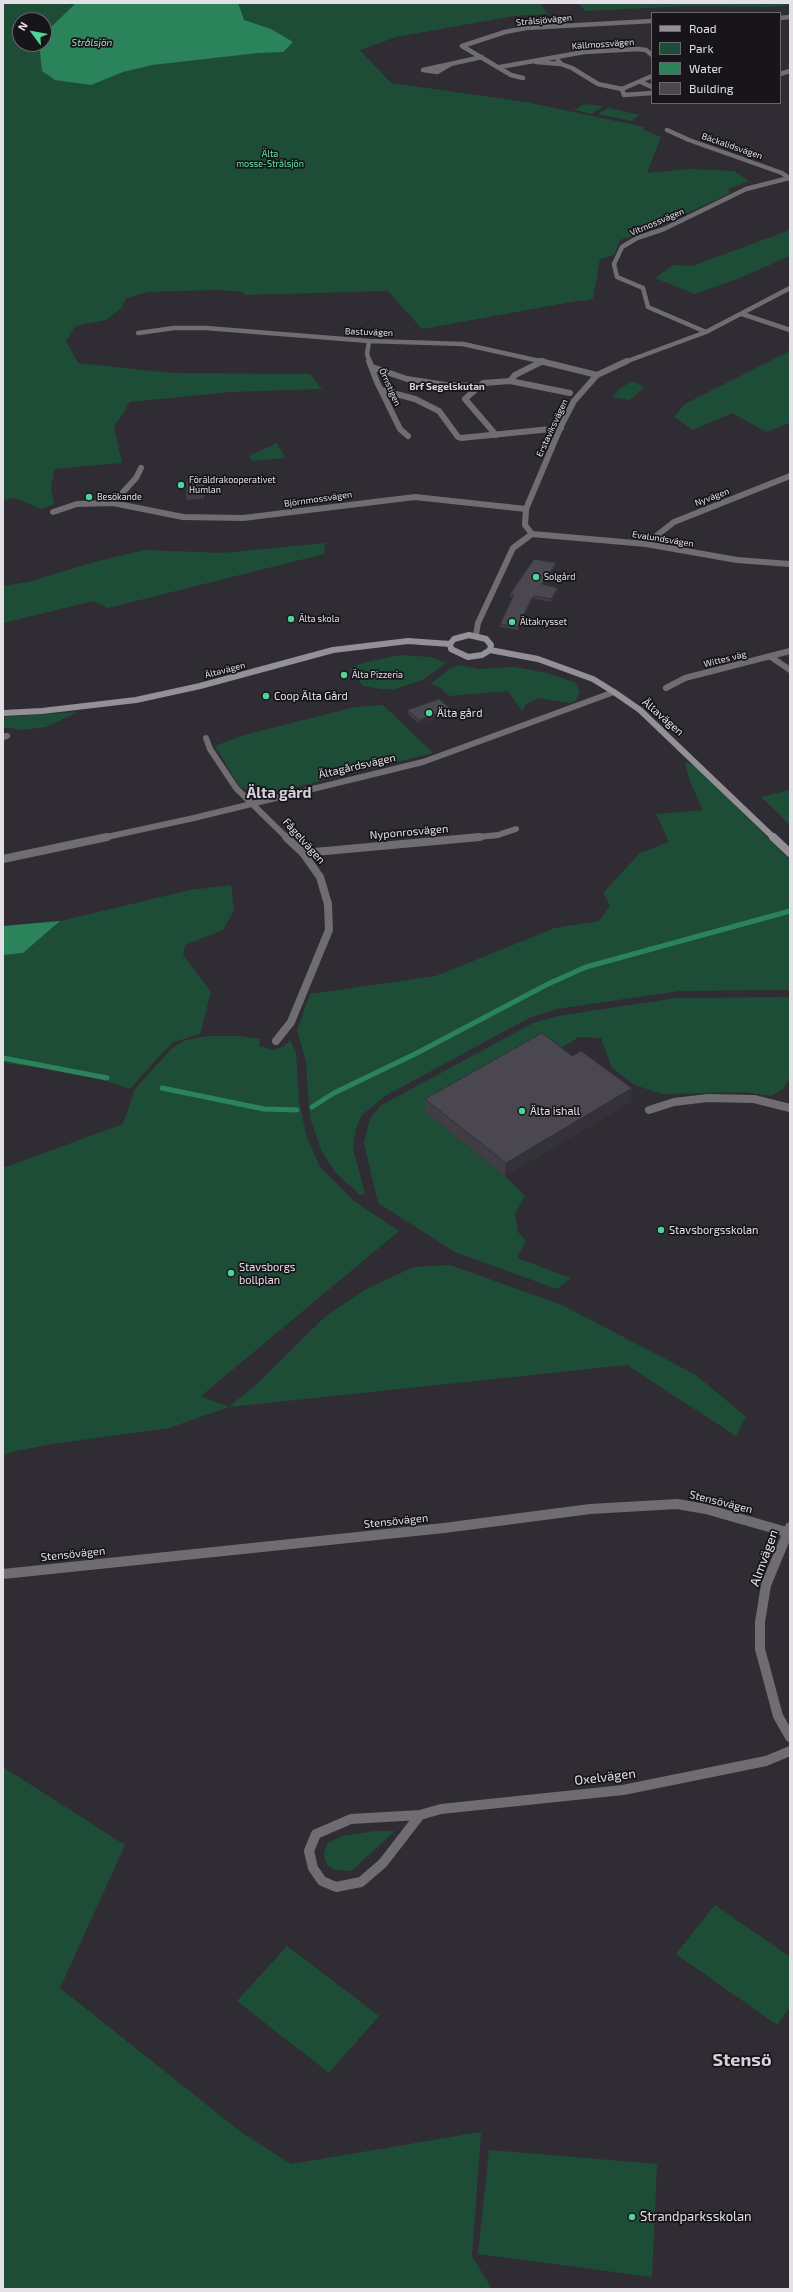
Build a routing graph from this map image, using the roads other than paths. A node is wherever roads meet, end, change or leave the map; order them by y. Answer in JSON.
{"nodes":[{"id":1,"x":651,"y":21,"type":"edge"},
{"id":2,"x":651,"y":54,"type":"edge"},
{"id":3,"x":482,"y":57,"type":"junction"},
{"id":4,"x":553,"y":57,"type":"junction"},
{"id":5,"x":531,"y":61,"type":"junction"},
{"id":6,"x":451,"y":64,"type":"junction"},
{"id":7,"x":561,"y":64,"type":"junction"},
{"id":8,"x":500,"y":67,"type":"junction"},
{"id":9,"x":651,"y":77,"type":"edge"},
{"id":10,"x":523,"y":78,"type":"dead end"},
{"id":11,"x":641,"y":82,"type":"junction"},
{"id":12,"x":651,"y":87,"type":"edge"},
{"id":13,"x":622,"y":89,"type":"junction"},
{"id":14,"x":651,"y":93,"type":"edge"},
{"id":15,"x":667,"y":130,"type":"dead end"},
{"id":16,"x":789,"y":179,"type":"edge"},
{"id":17,"x":790,"y":288,"type":"edge"},
{"id":18,"x":742,"y":314,"type":"junction"},
{"id":19,"x":790,"y":330,"type":"edge"},
{"id":20,"x":706,"y":332,"type":"junction"},
{"id":21,"x":138,"y":333,"type":"dead end"},
{"id":22,"x":369,"y":341,"type":"junction"},
{"id":23,"x":543,"y":361,"type":"junction"},
{"id":24,"x":372,"y":367,"type":"junction"},
{"id":25,"x":597,"y":375,"type":"junction"},
{"id":26,"x":510,"y":381,"type":"junction"},
{"id":27,"x":480,"y":386,"type":"junction"},
{"id":28,"x":381,"y":390,"type":"junction"},
{"id":29,"x":570,"y":393,"type":"dead end"},
{"id":30,"x":561,"y":428,"type":"junction"},
{"id":31,"x":496,"y":435,"type":"junction"},
{"id":32,"x":408,"y":436,"type":"dead end"},
{"id":33,"x":141,"y":468,"type":"dead end"},
{"id":34,"x":790,"y":476,"type":"edge"},
{"id":35,"x":113,"y":503,"type":"junction"},
{"id":36,"x":526,"y":509,"type":"junction"},
{"id":37,"x":53,"y":512,"type":"dead end"},
{"id":38,"x":532,"y":534,"type":"junction"},
{"id":39,"x":646,"y":544,"type":"junction"},
{"id":40,"x":790,"y":564,"type":"edge"},
{"id":41,"x":476,"y":635,"type":"junction"},
{"id":42,"x":450,"y":644,"type":"junction"},
{"id":43,"x":490,"y":650,"type":"junction"},
{"id":44,"x":790,"y":652,"type":"edge"},
{"id":45,"x":771,"y":656,"type":"junction"},
{"id":46,"x":790,"y":670,"type":"edge"},
{"id":47,"x":666,"y":688,"type":"dead end"},
{"id":48,"x":614,"y":692,"type":"junction"},
{"id":49,"x":3,"y":713,"type":"edge"},
{"id":50,"x":206,"y":738,"type":"dead end"},
{"id":51,"x":252,"y":802,"type":"junction"},
{"id":52,"x":516,"y":829,"type":"dead end"},
{"id":53,"x":790,"y":852,"type":"edge"},
{"id":54,"x":303,"y":853,"type":"junction"},
{"id":55,"x":3,"y":859,"type":"edge"},
{"id":56,"x":276,"y":1040,"type":"dead end"},
{"id":57,"x":790,"y":1108,"type":"edge"},
{"id":58,"x":649,"y":1110,"type":"dead end"},
{"id":59,"x":789,"y":1530,"type":"edge"},
{"id":60,"x":3,"y":1574,"type":"edge"},
{"id":61,"x":790,"y":1737,"type":"edge"},
{"id":62,"x":790,"y":1751,"type":"edge"},
{"id":63,"x":420,"y":1815,"type":"junction"}],
"edges":[{"from":1,"to":3,"type":"street","name":"Strålsjövägen"},
{"from":2,"to":4,"type":"street","name":"Källmossvägen"},
{"from":3,"to":6,"type":"street"},
{"from":3,"to":8,"type":"street","name":"Strålsjövägen"},
{"from":4,"to":5,"type":"street"},
{"from":4,"to":7,"type":"street"},
{"from":5,"to":7,"type":"street"},
{"from":5,"to":8,"type":"street"},
{"from":6,"to":6,"type":"street"},
{"from":7,"to":13,"type":"street"},
{"from":8,"to":10,"type":"street","name":"Strålsjövägen"},
{"from":9,"to":11,"type":"street"},
{"from":11,"to":12,"type":"street"},
{"from":11,"to":13,"type":"street"},
{"from":13,"to":14,"type":"street"},
{"from":15,"to":16,"type":"street","name":"Bäckalidsvägen"},
{"from":16,"to":20,"type":"street","name":"Vitmossvägen"},
{"from":17,"to":18,"type":"street","name":"Erstaviksvägen"},
{"from":18,"to":19,"type":"street"},
{"from":18,"to":20,"type":"street","name":"Erstaviksvägen"},
{"from":20,"to":25,"type":"street","name":"Erstaviksvägen"},
{"from":21,"to":22,"type":"street","name":"Bastuvägen"},
{"from":22,"to":23,"type":"street","name":"Bastuvägen"},
{"from":22,"to":24,"type":"street","name":"Örnstigen"},
{"from":23,"to":25,"type":"street","name":"Bastuvägen"},
{"from":23,"to":26,"type":"street"},
{"from":24,"to":27,"type":"street"},
{"from":24,"to":28,"type":"street","name":"Örnstigen"},
{"from":25,"to":30,"type":"street","name":"Erstaviksvägen"},
{"from":26,"to":27,"type":"street"},
{"from":26,"to":29,"type":"street"},
{"from":27,"to":31,"type":"street"},
{"from":28,"to":31,"type":"street"},
{"from":28,"to":32,"type":"street","name":"Örnstigen"},
{"from":30,"to":31,"type":"street"},
{"from":30,"to":36,"type":"street","name":"Erstaviksvägen"},
{"from":33,"to":35,"type":"street"},
{"from":34,"to":39,"type":"street","name":"Nyvägen"},
{"from":35,"to":36,"type":"street","name":"Björnmossvägen"},
{"from":35,"to":37,"type":"street","name":"Björnmossvägen"},
{"from":36,"to":38,"type":"street","name":"Erstaviksvägen"},
{"from":38,"to":39,"type":"street","name":"Evalundsvägen"},
{"from":38,"to":41,"type":"street"},
{"from":39,"to":40,"type":"street","name":"Evalundsvägen"},
{"from":41,"to":42,"type":"main road"},
{"from":41,"to":43,"type":"main road"},
{"from":42,"to":43,"type":"main road"},
{"from":42,"to":49,"type":"main road","name":"Ältavägen"},
{"from":43,"to":48,"type":"main road","name":"Ältavägen"},
{"from":44,"to":45,"type":"street","name":"Wittes väg"},
{"from":45,"to":46,"type":"street"},
{"from":45,"to":47,"type":"street","name":"Wittes väg"},
{"from":48,"to":51,"type":"street","name":"Ältagårdsvägen"},
{"from":48,"to":53,"type":"main road","name":"Ältavägen"},
{"from":50,"to":51,"type":"street","name":"Fågelvägen"},
{"from":51,"to":54,"type":"street","name":"Fågelvägen"},
{"from":51,"to":55,"type":"street","name":"Ältagårdsvägen"},
{"from":52,"to":54,"type":"street","name":"Nyponrosvägen"},
{"from":54,"to":56,"type":"street","name":"Fågelvägen"},
{"from":57,"to":58,"type":"street"},
{"from":59,"to":60,"type":"street","name":"Stensövägen"},
{"from":59,"to":61,"type":"street","name":"Almvägen"},
{"from":62,"to":63,"type":"street","name":"Oxelvägen"},
{"from":63,"to":63,"type":"street","name":"Oxelvägen"}]}
